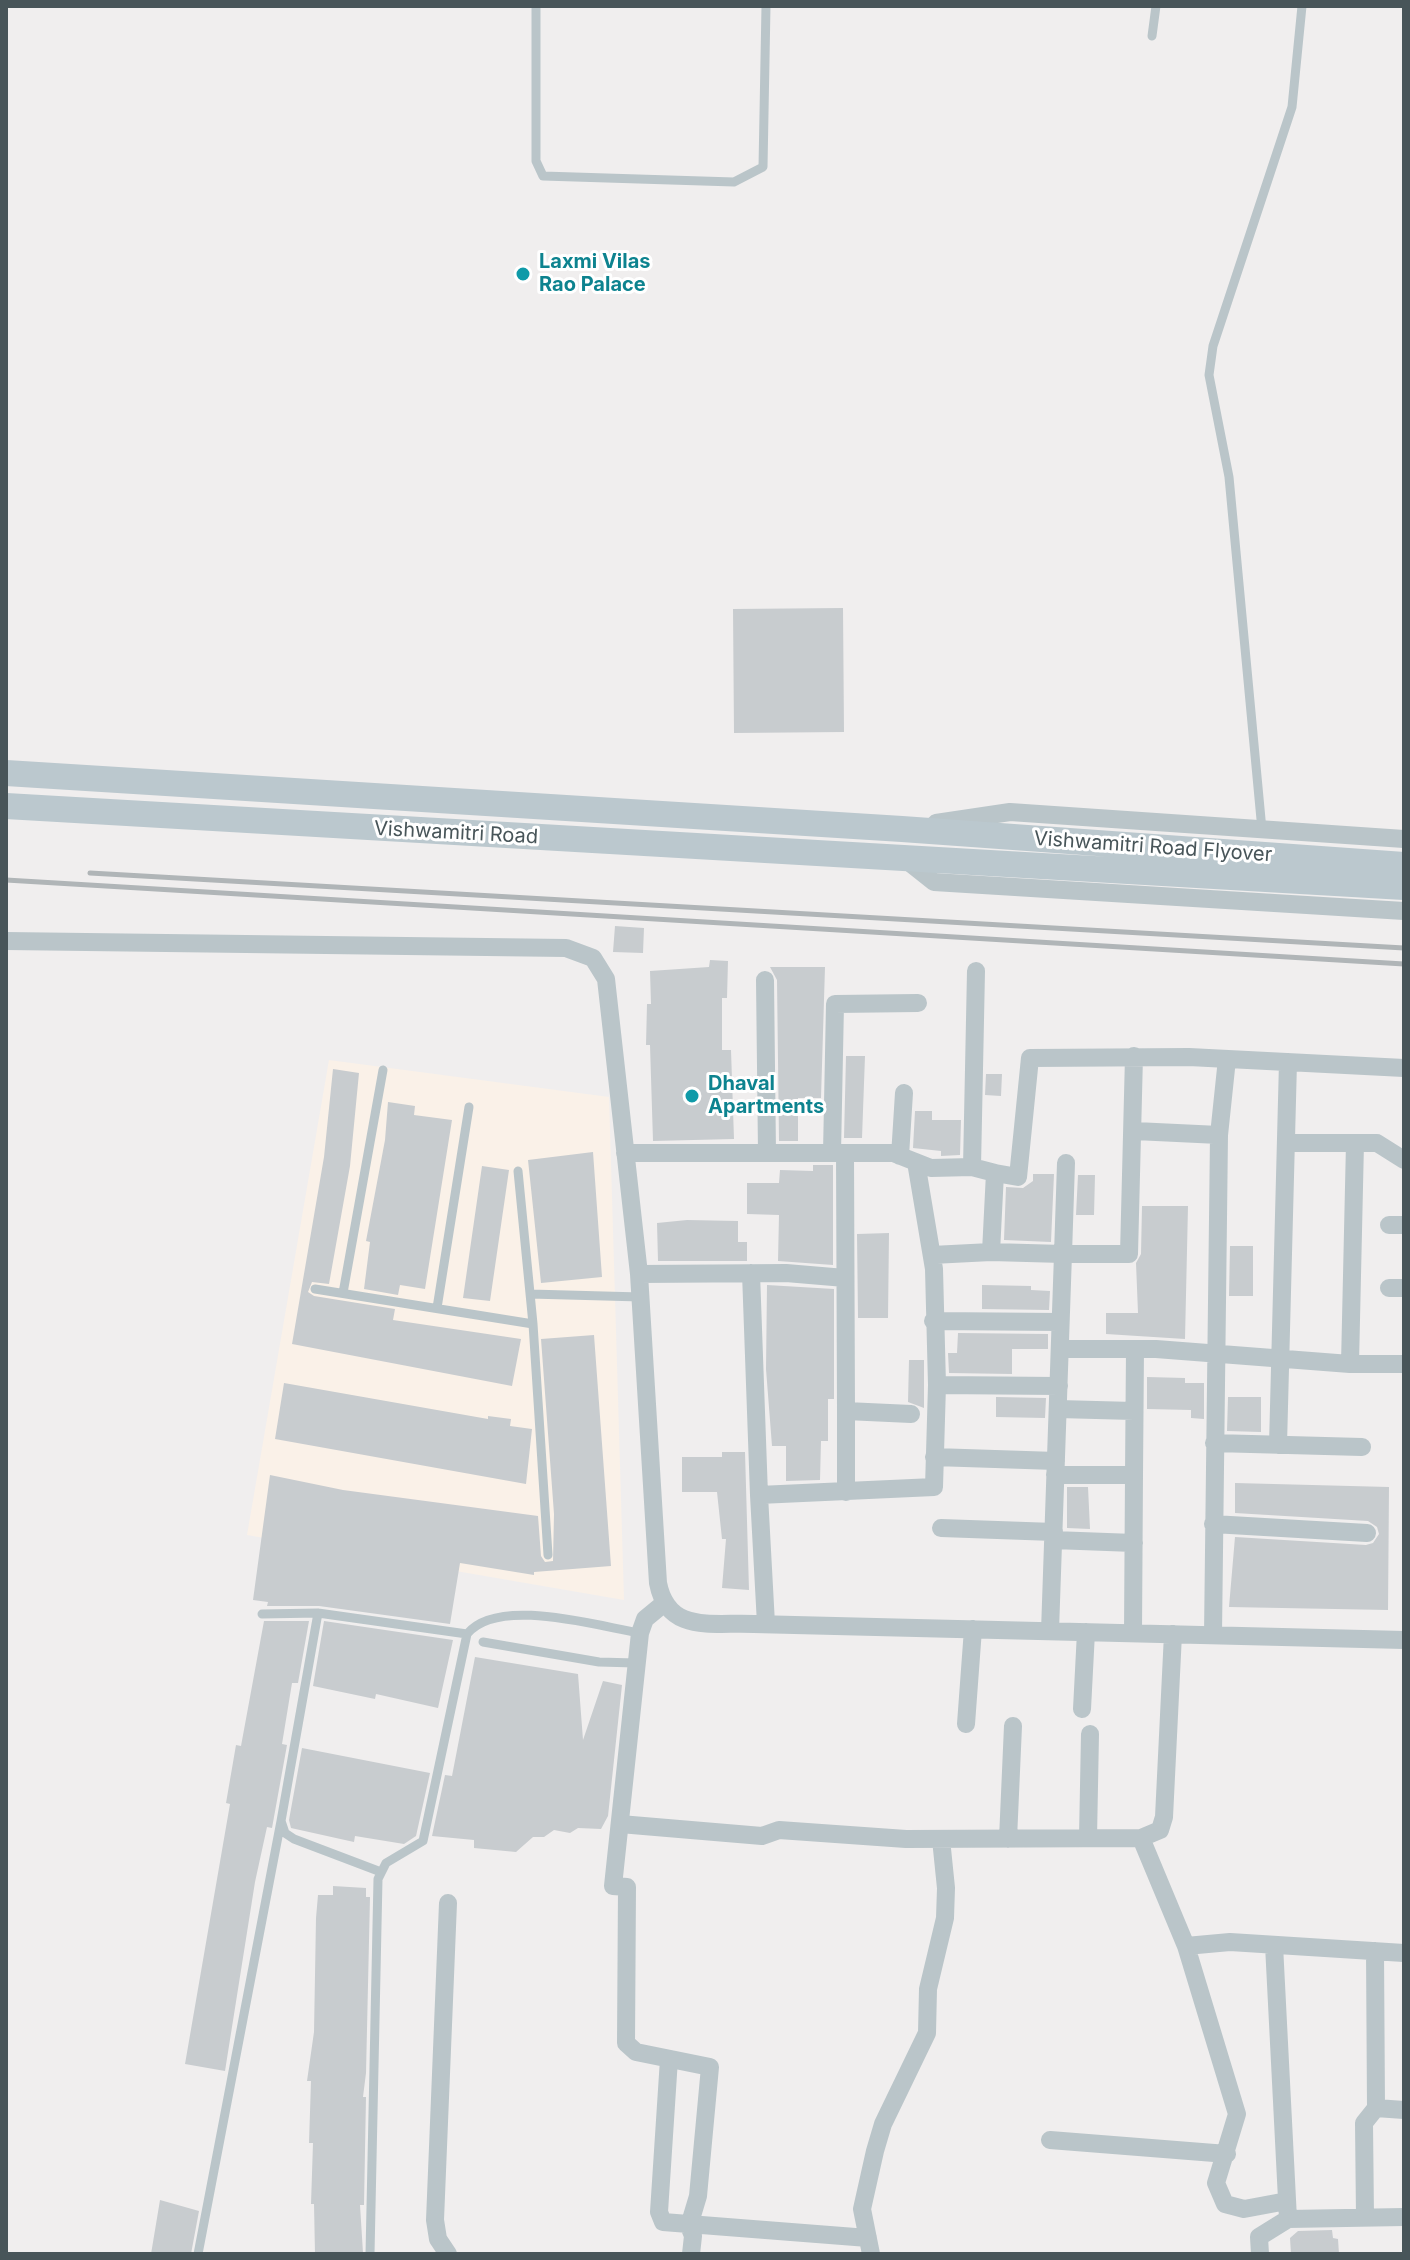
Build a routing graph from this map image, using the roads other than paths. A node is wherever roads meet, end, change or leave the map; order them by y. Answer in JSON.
{"nodes":[{"id":1,"x":536,"y":6,"type":"edge"},
{"id":2,"x":766,"y":6,"type":"edge"},
{"id":3,"x":1156,"y":6,"type":"edge"},
{"id":4,"x":1302,"y":6,"type":"edge"},
{"id":5,"x":1152,"y":36,"type":"dead end"},
{"id":6,"x":6,"y":773,"type":"edge"},
{"id":7,"x":6,"y":806,"type":"edge"},
{"id":8,"x":902,"y":829,"type":"junction"},
{"id":9,"x":1262,"y":830,"type":"junction"},
{"id":10,"x":1404,"y":839,"type":"edge"},
{"id":11,"x":905,"y":859,"type":"junction"},
{"id":12,"x":1404,"y":865,"type":"edge"},
{"id":13,"x":1404,"y":887,"type":"edge"},
{"id":14,"x":1404,"y":911,"type":"edge"},
{"id":15,"x":6,"y":941,"type":"edge"},
{"id":16,"x":976,"y":971,"type":"dead end"},
{"id":17,"x":765,"y":980,"type":"dead end"},
{"id":18,"x":918,"y":1003,"type":"dead end"},
{"id":19,"x":1134,"y":1056,"type":"junction"},
{"id":20,"x":1227,"y":1059,"type":"junction"},
{"id":21,"x":1288,"y":1062,"type":"junction"},
{"id":22,"x":1404,"y":1068,"type":"edge"},
{"id":23,"x":383,"y":1070,"type":"dead end"},
{"id":24,"x":904,"y":1093,"type":"dead end"},
{"id":25,"x":469,"y":1107,"type":"dead end"},
{"id":26,"x":1135,"y":1131,"type":"junction"},
{"id":27,"x":1219,"y":1135,"type":"junction"},
{"id":28,"x":1286,"y":1143,"type":"junction"},
{"id":29,"x":1355,"y":1143,"type":"junction"},
{"id":30,"x":625,"y":1153,"type":"junction"},
{"id":31,"x":767,"y":1153,"type":"junction"},
{"id":32,"x":839,"y":1153,"type":"junction"},
{"id":33,"x":908,"y":1159,"type":"junction"},
{"id":34,"x":1404,"y":1160,"type":"edge"},
{"id":35,"x":1066,"y":1163,"type":"dead end"},
{"id":36,"x":972,"y":1167,"type":"junction"},
{"id":37,"x":518,"y":1171,"type":"dead end"},
{"id":38,"x":995,"y":1173,"type":"junction"},
{"id":39,"x":991,"y":1252,"type":"junction"},
{"id":40,"x":1063,"y":1254,"type":"junction"},
{"id":41,"x":932,"y":1255,"type":"junction"},
{"id":42,"x":751,"y":1273,"type":"junction"},
{"id":43,"x":639,"y":1274,"type":"junction"},
{"id":44,"x":845,"y":1278,"type":"junction"},
{"id":45,"x":315,"y":1289,"type":"dead end"},
{"id":46,"x":343,"y":1293,"type":"junction"},
{"id":47,"x":530,"y":1294,"type":"junction"},
{"id":48,"x":641,"y":1297,"type":"junction"},
{"id":49,"x":437,"y":1308,"type":"junction"},
{"id":50,"x":933,"y":1321,"type":"junction"},
{"id":51,"x":1060,"y":1322,"type":"junction"},
{"id":52,"x":533,"y":1324,"type":"junction"},
{"id":53,"x":1060,"y":1349,"type":"junction"},
{"id":54,"x":1135,"y":1349,"type":"junction"},
{"id":55,"x":1215,"y":1353,"type":"junction"},
{"id":56,"x":1282,"y":1358,"type":"junction"},
{"id":57,"x":1350,"y":1364,"type":"junction"},
{"id":58,"x":1404,"y":1364,"type":"edge"},
{"id":59,"x":937,"y":1385,"type":"junction"},
{"id":60,"x":1059,"y":1386,"type":"junction"},
{"id":61,"x":1058,"y":1409,"type":"junction"},
{"id":62,"x":846,"y":1411,"type":"junction"},
{"id":63,"x":1134,"y":1411,"type":"junction"},
{"id":64,"x":911,"y":1414,"type":"dead end"},
{"id":65,"x":1214,"y":1443,"type":"junction"},
{"id":66,"x":1278,"y":1445,"type":"junction"},
{"id":67,"x":1362,"y":1447,"type":"dead end"},
{"id":68,"x":934,"y":1457,"type":"junction"},
{"id":69,"x":1056,"y":1468,"type":"junction"},
{"id":70,"x":1134,"y":1475,"type":"junction"},
{"id":71,"x":846,"y":1492,"type":"junction"},
{"id":72,"x":759,"y":1495,"type":"junction"},
{"id":73,"x":1213,"y":1524,"type":"junction"},
{"id":74,"x":941,"y":1528,"type":"dead end"},
{"id":75,"x":1367,"y":1533,"type":"dead end"},
{"id":76,"x":1054,"y":1536,"type":"junction"},
{"id":77,"x":1134,"y":1543,"type":"junction"},
{"id":78,"x":548,"y":1555,"type":"dead end"},
{"id":79,"x":662,"y":1605,"type":"junction"},
{"id":80,"x":318,"y":1613,"type":"junction"},
{"id":81,"x":262,"y":1614,"type":"dead end"},
{"id":82,"x":766,"y":1624,"type":"junction"},
{"id":83,"x":973,"y":1629,"type":"junction"},
{"id":84,"x":1050,"y":1631,"type":"junction"},
{"id":85,"x":1086,"y":1632,"type":"junction"},
{"id":86,"x":640,"y":1633,"type":"junction"},
{"id":87,"x":1133,"y":1633,"type":"junction"},
{"id":88,"x":467,"y":1634,"type":"junction"},
{"id":89,"x":1173,"y":1634,"type":"junction"},
{"id":90,"x":1213,"y":1635,"type":"junction"},
{"id":91,"x":1404,"y":1640,"type":"edge"},
{"id":92,"x":483,"y":1642,"type":"dead end"},
{"id":93,"x":635,"y":1663,"type":"junction"},
{"id":94,"x":1082,"y":1709,"type":"dead end"},
{"id":95,"x":966,"y":1724,"type":"dead end"},
{"id":96,"x":1013,"y":1726,"type":"dead end"},
{"id":97,"x":1090,"y":1734,"type":"dead end"},
{"id":98,"x":281,"y":1821,"type":"junction"},
{"id":99,"x":620,"y":1824,"type":"junction"},
{"id":100,"x":1088,"y":1838,"type":"junction"},
{"id":101,"x":1141,"y":1838,"type":"junction"},
{"id":102,"x":941,"y":1839,"type":"junction"},
{"id":103,"x":1008,"y":1839,"type":"junction"},
{"id":104,"x":381,"y":1872,"type":"junction"},
{"id":105,"x":448,"y":1903,"type":"dead end"},
{"id":106,"x":1274,"y":1945,"type":"junction"},
{"id":107,"x":1186,"y":1946,"type":"junction"},
{"id":108,"x":1375,"y":1951,"type":"junction"},
{"id":109,"x":1404,"y":1953,"type":"edge"},
{"id":110,"x":669,"y":2059,"type":"junction"},
{"id":111,"x":1376,"y":2108,"type":"junction"},
{"id":112,"x":1404,"y":2110,"type":"edge"},
{"id":113,"x":1050,"y":2140,"type":"dead end"},
{"id":114,"x":1227,"y":2154,"type":"junction"},
{"id":115,"x":1288,"y":2210,"type":"junction"},
{"id":116,"x":1365,"y":2217,"type":"junction"},
{"id":117,"x":1404,"y":2217,"type":"edge"},
{"id":118,"x":689,"y":2226,"type":"junction"},
{"id":119,"x":870,"y":2246,"type":"edge"},
{"id":120,"x":198,"y":2254,"type":"edge"},
{"id":121,"x":370,"y":2254,"type":"edge"},
{"id":122,"x":448,"y":2254,"type":"edge"},
{"id":123,"x":691,"y":2254,"type":"edge"},
{"id":124,"x":1260,"y":2254,"type":"edge"}],
"edges":[{"from":1,"to":2,"type":"lane"},
{"from":3,"to":5,"type":"lane"},
{"from":4,"to":9,"type":"lane"},
{"from":6,"to":8,"type":"main road","name":"Vishwamitri Road"},
{"from":7,"to":11,"type":"main road","name":"Vishwamitri Road"},
{"from":8,"to":9,"type":"street"},
{"from":8,"to":12,"type":"main road","name":"Vishwamitri Road Flyover"},
{"from":9,"to":10,"type":"street"},
{"from":11,"to":13,"type":"main road","name":"Vishwamitri Road Flyover"},
{"from":11,"to":14,"type":"street"},
{"from":15,"to":30,"type":"street"},
{"from":16,"to":36,"type":"street"},
{"from":17,"to":31,"type":"street"},
{"from":18,"to":32,"type":"street"},
{"from":19,"to":20,"type":"street"},
{"from":19,"to":26,"type":"street"},
{"from":19,"to":38,"type":"street"},
{"from":20,"to":21,"type":"street"},
{"from":20,"to":27,"type":"street"},
{"from":21,"to":22,"type":"street"},
{"from":21,"to":28,"type":"street"},
{"from":23,"to":46,"type":"lane"},
{"from":24,"to":33,"type":"street"},
{"from":25,"to":49,"type":"lane"},
{"from":26,"to":27,"type":"street"},
{"from":26,"to":40,"type":"street"},
{"from":27,"to":55,"type":"street"},
{"from":28,"to":29,"type":"street"},
{"from":28,"to":56,"type":"street"},
{"from":29,"to":34,"type":"street"},
{"from":29,"to":57,"type":"street"},
{"from":30,"to":31,"type":"street"},
{"from":30,"to":43,"type":"street"},
{"from":31,"to":32,"type":"street"},
{"from":32,"to":33,"type":"street"},
{"from":32,"to":44,"type":"street"},
{"from":33,"to":36,"type":"street"},
{"from":33,"to":41,"type":"street"},
{"from":35,"to":40,"type":"street"},
{"from":36,"to":38,"type":"street"},
{"from":37,"to":47,"type":"lane"},
{"from":38,"to":39,"type":"street"},
{"from":39,"to":40,"type":"street"},
{"from":39,"to":41,"type":"street"},
{"from":40,"to":51,"type":"street"},
{"from":41,"to":50,"type":"street"},
{"from":42,"to":43,"type":"street"},
{"from":42,"to":44,"type":"street"},
{"from":42,"to":72,"type":"street"},
{"from":43,"to":48,"type":"street"},
{"from":44,"to":62,"type":"street"},
{"from":45,"to":46,"type":"lane"},
{"from":46,"to":49,"type":"lane"},
{"from":47,"to":48,"type":"lane"},
{"from":47,"to":52,"type":"lane"},
{"from":48,"to":79,"type":"street"},
{"from":49,"to":52,"type":"lane"},
{"from":50,"to":51,"type":"street"},
{"from":50,"to":59,"type":"street"},
{"from":51,"to":53,"type":"street"},
{"from":52,"to":78,"type":"lane"},
{"from":53,"to":54,"type":"street"},
{"from":53,"to":60,"type":"street"},
{"from":54,"to":55,"type":"street"},
{"from":54,"to":63,"type":"street"},
{"from":55,"to":56,"type":"street"},
{"from":55,"to":65,"type":"street"},
{"from":56,"to":57,"type":"street"},
{"from":56,"to":66,"type":"street"},
{"from":57,"to":58,"type":"street"},
{"from":59,"to":60,"type":"street"},
{"from":59,"to":68,"type":"street"},
{"from":60,"to":61,"type":"street"},
{"from":61,"to":63,"type":"street"},
{"from":61,"to":69,"type":"street"},
{"from":62,"to":64,"type":"street"},
{"from":62,"to":71,"type":"street"},
{"from":63,"to":70,"type":"street"},
{"from":65,"to":66,"type":"street"},
{"from":65,"to":73,"type":"street"},
{"from":66,"to":67,"type":"street"},
{"from":68,"to":69,"type":"street"},
{"from":68,"to":71,"type":"street"},
{"from":69,"to":70,"type":"street"},
{"from":69,"to":76,"type":"street"},
{"from":70,"to":77,"type":"street"},
{"from":71,"to":72,"type":"street"},
{"from":72,"to":82,"type":"street"},
{"from":73,"to":75,"type":"street"},
{"from":73,"to":90,"type":"street"},
{"from":74,"to":76,"type":"street"},
{"from":76,"to":77,"type":"street"},
{"from":76,"to":84,"type":"street"},
{"from":77,"to":87,"type":"street"},
{"from":79,"to":82,"type":"street"},
{"from":79,"to":86,"type":"street"},
{"from":80,"to":81,"type":"lane"},
{"from":80,"to":88,"type":"lane"},
{"from":80,"to":98,"type":"lane"},
{"from":82,"to":83,"type":"street"},
{"from":83,"to":84,"type":"street"},
{"from":83,"to":95,"type":"street"},
{"from":84,"to":85,"type":"street"},
{"from":85,"to":87,"type":"street"},
{"from":85,"to":94,"type":"street"},
{"from":86,"to":88,"type":"lane"},
{"from":86,"to":93,"type":"street"},
{"from":87,"to":89,"type":"street"},
{"from":88,"to":104,"type":"lane"},
{"from":89,"to":90,"type":"street"},
{"from":89,"to":101,"type":"street"},
{"from":90,"to":91,"type":"street"},
{"from":92,"to":93,"type":"lane"},
{"from":93,"to":99,"type":"street"},
{"from":96,"to":103,"type":"street"},
{"from":97,"to":100,"type":"street"},
{"from":98,"to":104,"type":"lane"},
{"from":98,"to":120,"type":"lane"},
{"from":99,"to":102,"type":"street"},
{"from":99,"to":110,"type":"street"},
{"from":100,"to":101,"type":"street"},
{"from":100,"to":103,"type":"street"},
{"from":101,"to":107,"type":"street"},
{"from":102,"to":103,"type":"street"},
{"from":102,"to":119,"type":"street"},
{"from":104,"to":121,"type":"lane"},
{"from":105,"to":122,"type":"street"},
{"from":106,"to":107,"type":"street"},
{"from":106,"to":108,"type":"street"},
{"from":106,"to":115,"type":"street"},
{"from":107,"to":114,"type":"street"},
{"from":108,"to":109,"type":"street"},
{"from":108,"to":111,"type":"street"},
{"from":110,"to":118,"type":"street"},
{"from":110,"to":118,"type":"street"},
{"from":111,"to":112,"type":"street"},
{"from":111,"to":116,"type":"street"},
{"from":113,"to":114,"type":"street"},
{"from":114,"to":115,"type":"street"},
{"from":115,"to":116,"type":"street"},
{"from":115,"to":124,"type":"street"},
{"from":116,"to":117,"type":"street"},
{"from":118,"to":119,"type":"street"},
{"from":118,"to":123,"type":"street"}]}
